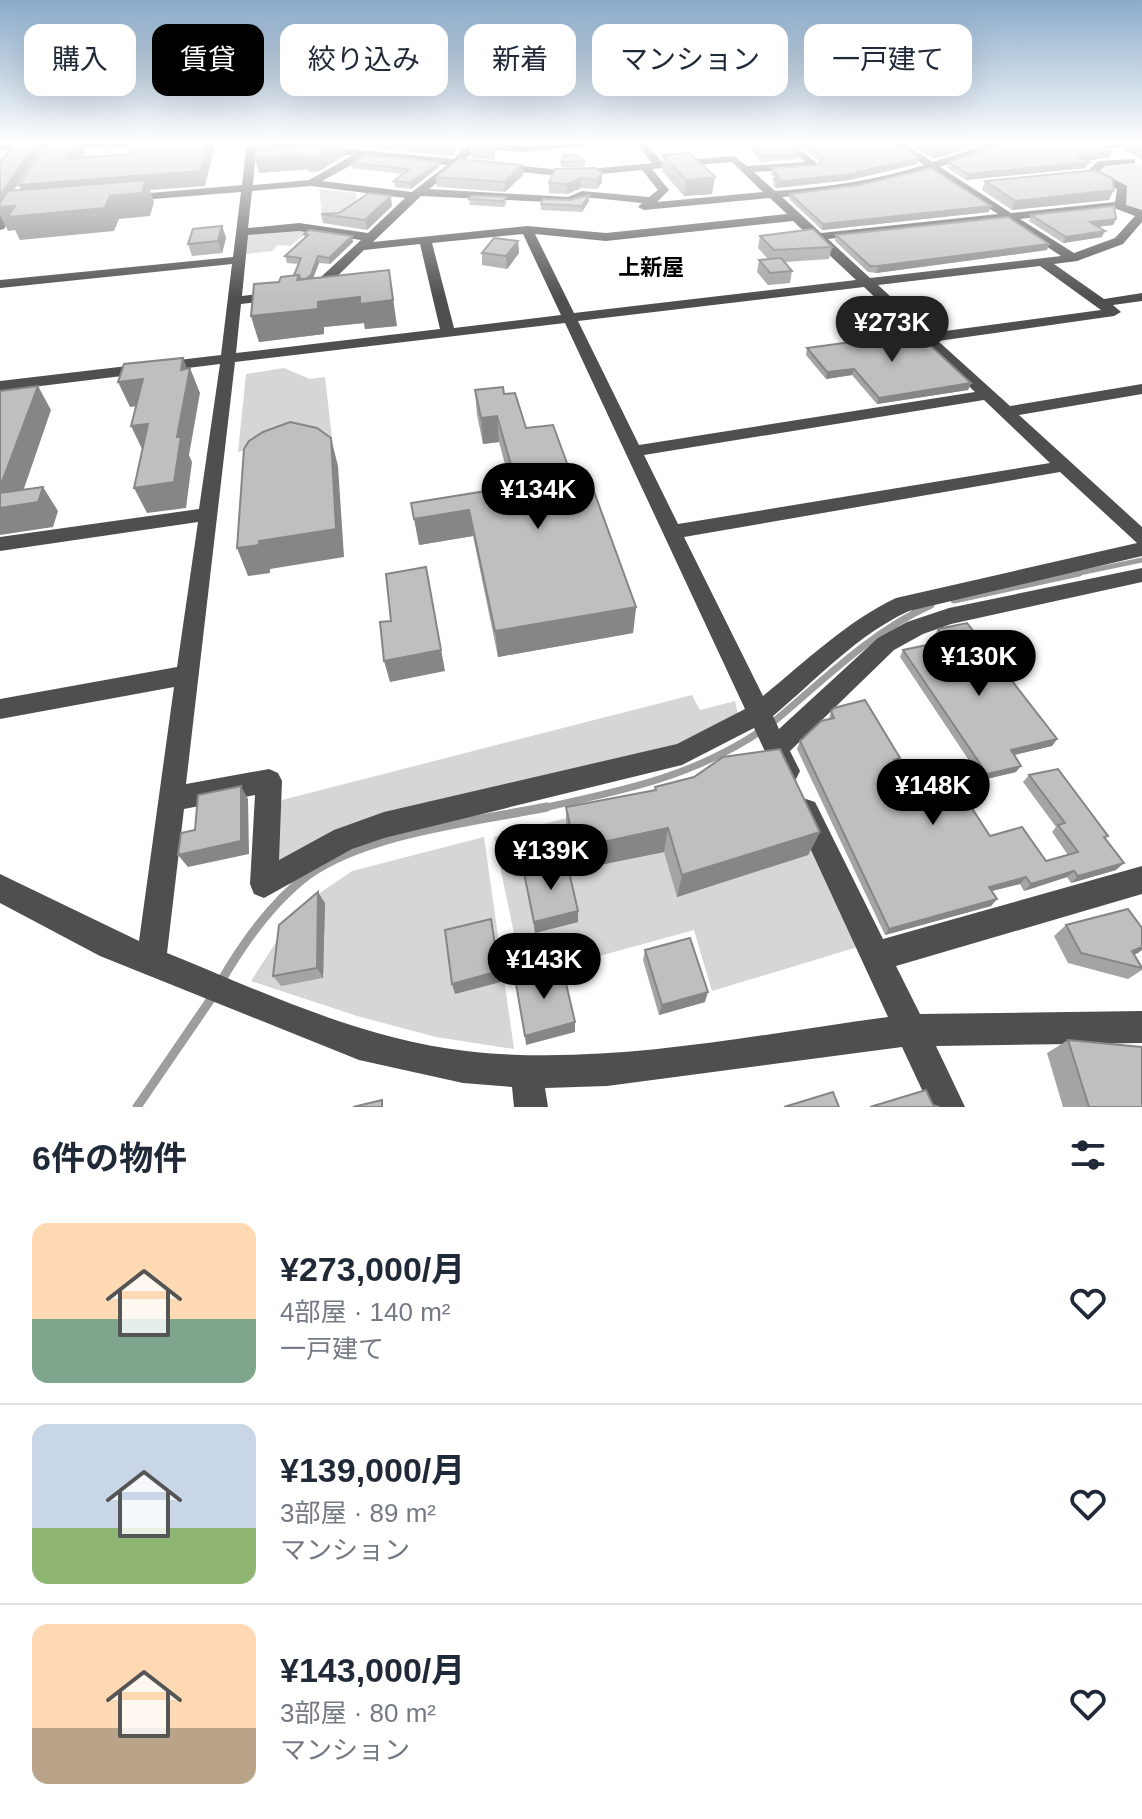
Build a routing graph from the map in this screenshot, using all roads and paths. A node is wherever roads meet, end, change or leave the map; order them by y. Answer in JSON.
{"nodes":[{"id":1,"x":18,"y":194,"type":"edge"},
{"id":2,"x":181,"y":194,"type":"edge"},
{"id":3,"x":245,"y":194,"type":"edge"},
{"id":4,"x":413,"y":194,"type":"edge"},
{"id":5,"x":416,"y":194,"type":"junction"},
{"id":6,"x":516,"y":194,"type":"edge"},
{"id":7,"x":660,"y":194,"type":"edge"},
{"id":8,"x":770,"y":194,"type":"junction"},
{"id":9,"x":774,"y":194,"type":"edge"},
{"id":10,"x":975,"y":194,"type":"edge"},
{"id":11,"x":1122,"y":194,"type":"edge"},
{"id":12,"x":514,"y":197,"type":"junction"},
{"id":13,"x":120,"y":199,"type":"edge"},
{"id":14,"x":649,"y":203,"type":"junction"},
{"id":15,"x":26,"y":207,"type":"edge"},
{"id":16,"x":1120,"y":207,"type":"junction"},
{"id":17,"x":5,"y":209,"type":"edge"},
{"id":18,"x":1142,"y":214,"type":"edge"},
{"id":19,"x":1009,"y":216,"type":"junction"},
{"id":20,"x":530,"y":217,"type":"junction"},
{"id":21,"x":794,"y":217,"type":"junction"},
{"id":22,"x":0,"y":226,"type":"edge"},
{"id":23,"x":662,"y":231,"type":"junction"},
{"id":24,"x":242,"y":232,"type":"junction"},
{"id":25,"x":368,"y":237,"type":"junction"},
{"id":26,"x":815,"y":237,"type":"junction"},
{"id":27,"x":425,"y":241,"type":"junction"},
{"id":28,"x":358,"y":247,"type":"junction"},
{"id":29,"x":1073,"y":258,"type":"junction"},
{"id":30,"x":239,"y":260,"type":"junction"},
{"id":31,"x":1043,"y":262,"type":"junction"},
{"id":32,"x":0,"y":284,"type":"edge"},
{"id":33,"x":868,"y":284,"type":"junction"},
{"id":34,"x":1142,"y":297,"type":"edge"},
{"id":35,"x":233,"y":301,"type":"junction"},
{"id":36,"x":1101,"y":303,"type":"junction"},
{"id":37,"x":568,"y":321,"type":"junction"},
{"id":38,"x":448,"y":334,"type":"junction"},
{"id":39,"x":926,"y":338,"type":"junction"},
{"id":40,"x":228,"y":359,"type":"junction"},
{"id":41,"x":0,"y":386,"type":"edge"},
{"id":42,"x":1142,"y":389,"type":"edge"},
{"id":43,"x":988,"y":395,"type":"junction"},
{"id":44,"x":1006,"y":412,"type":"junction"},
{"id":45,"x":634,"y":451,"type":"junction"},
{"id":46,"x":1065,"y":466,"type":"junction"},
{"id":47,"x":208,"y":514,"type":"junction"},
{"id":48,"x":673,"y":532,"type":"junction"},
{"id":49,"x":1142,"y":538,"type":"edge"},
{"id":50,"x":0,"y":544,"type":"edge"},
{"id":51,"x":1142,"y":549,"type":"edge"},
{"id":52,"x":1142,"y":575,"type":"edge"},
{"id":53,"x":187,"y":675,"type":"junction"},
{"id":54,"x":0,"y":709,"type":"edge"},
{"id":55,"x":759,"y":714,"type":"junction"},
{"id":56,"x":776,"y":748,"type":"junction"},
{"id":57,"x":173,"y":799,"type":"junction"},
{"id":58,"x":1142,"y":880,"type":"edge"},
{"id":59,"x":0,"y":888,"type":"edge"},
{"id":60,"x":877,"y":956,"type":"junction"},
{"id":61,"x":151,"y":960,"type":"junction"},
{"id":62,"x":1142,"y":1027,"type":"edge"},
{"id":63,"x":910,"y":1030,"type":"junction"},
{"id":64,"x":526,"y":1072,"type":"junction"},
{"id":65,"x":531,"y":1107,"type":"edge"},
{"id":66,"x":948,"y":1107,"type":"edge"}],
"edges":[{"from":1,"to":17,"type":"street"},
{"from":2,"to":13,"type":"street"},
{"from":3,"to":24,"type":"street"},
{"from":4,"to":5,"type":"street"},
{"from":5,"to":12,"type":"street"},
{"from":5,"to":25,"type":"street"},
{"from":6,"to":12,"type":"street"},
{"from":7,"to":14,"type":"street"},
{"from":8,"to":9,"type":"street"},
{"from":8,"to":14,"type":"street"},
{"from":8,"to":21,"type":"street"},
{"from":10,"to":19,"type":"street"},
{"from":11,"to":16,"type":"street"},
{"from":12,"to":20,"type":"street"},
{"from":14,"to":20,"type":"street"},
{"from":14,"to":23,"type":"street"},
{"from":15,"to":17,"type":"street"},
{"from":16,"to":18,"type":"street"},
{"from":16,"to":19,"type":"street"},
{"from":17,"to":22,"type":"street"},
{"from":18,"to":29,"type":"street"},
{"from":19,"to":26,"type":"street"},
{"from":19,"to":29,"type":"street"},
{"from":20,"to":23,"type":"street"},
{"from":20,"to":27,"type":"street"},
{"from":20,"to":37,"type":"street"},
{"from":21,"to":23,"type":"street"},
{"from":21,"to":26,"type":"street"},
{"from":24,"to":25,"type":"street"},
{"from":24,"to":30,"type":"street"},
{"from":25,"to":28,"type":"street"},
{"from":26,"to":33,"type":"street"},
{"from":27,"to":28,"type":"street"},
{"from":27,"to":38,"type":"street"},
{"from":28,"to":35,"type":"street"},
{"from":29,"to":31,"type":"street"},
{"from":30,"to":32,"type":"street"},
{"from":30,"to":35,"type":"street"},
{"from":31,"to":33,"type":"street"},
{"from":31,"to":36,"type":"street"},
{"from":33,"to":37,"type":"street"},
{"from":33,"to":39,"type":"street"},
{"from":34,"to":36,"type":"street"},
{"from":35,"to":40,"type":"street"},
{"from":36,"to":39,"type":"street"},
{"from":37,"to":38,"type":"street"},
{"from":37,"to":45,"type":"street"},
{"from":38,"to":40,"type":"street"},
{"from":39,"to":43,"type":"street"},
{"from":40,"to":41,"type":"street"},
{"from":40,"to":47,"type":"street"},
{"from":42,"to":44,"type":"street"},
{"from":43,"to":44,"type":"street"},
{"from":43,"to":45,"type":"street"},
{"from":44,"to":46,"type":"street"},
{"from":45,"to":48,"type":"street"},
{"from":46,"to":48,"type":"street"},
{"from":46,"to":49,"type":"street"},
{"from":47,"to":50,"type":"street"},
{"from":47,"to":53,"type":"street"},
{"from":48,"to":55,"type":"street"},
{"from":51,"to":55,"type":"street"},
{"from":52,"to":56,"type":"street"},
{"from":53,"to":54,"type":"street"},
{"from":53,"to":57,"type":"street"},
{"from":55,"to":56,"type":"street"},
{"from":55,"to":57,"type":"street"},
{"from":56,"to":60,"type":"street"},
{"from":57,"to":61,"type":"street"},
{"from":58,"to":60,"type":"street"},
{"from":59,"to":61,"type":"street"},
{"from":60,"to":63,"type":"street"},
{"from":61,"to":64,"type":"street"},
{"from":62,"to":63,"type":"street"},
{"from":63,"to":64,"type":"street"},
{"from":63,"to":66,"type":"street"},
{"from":64,"to":65,"type":"street"}]}
